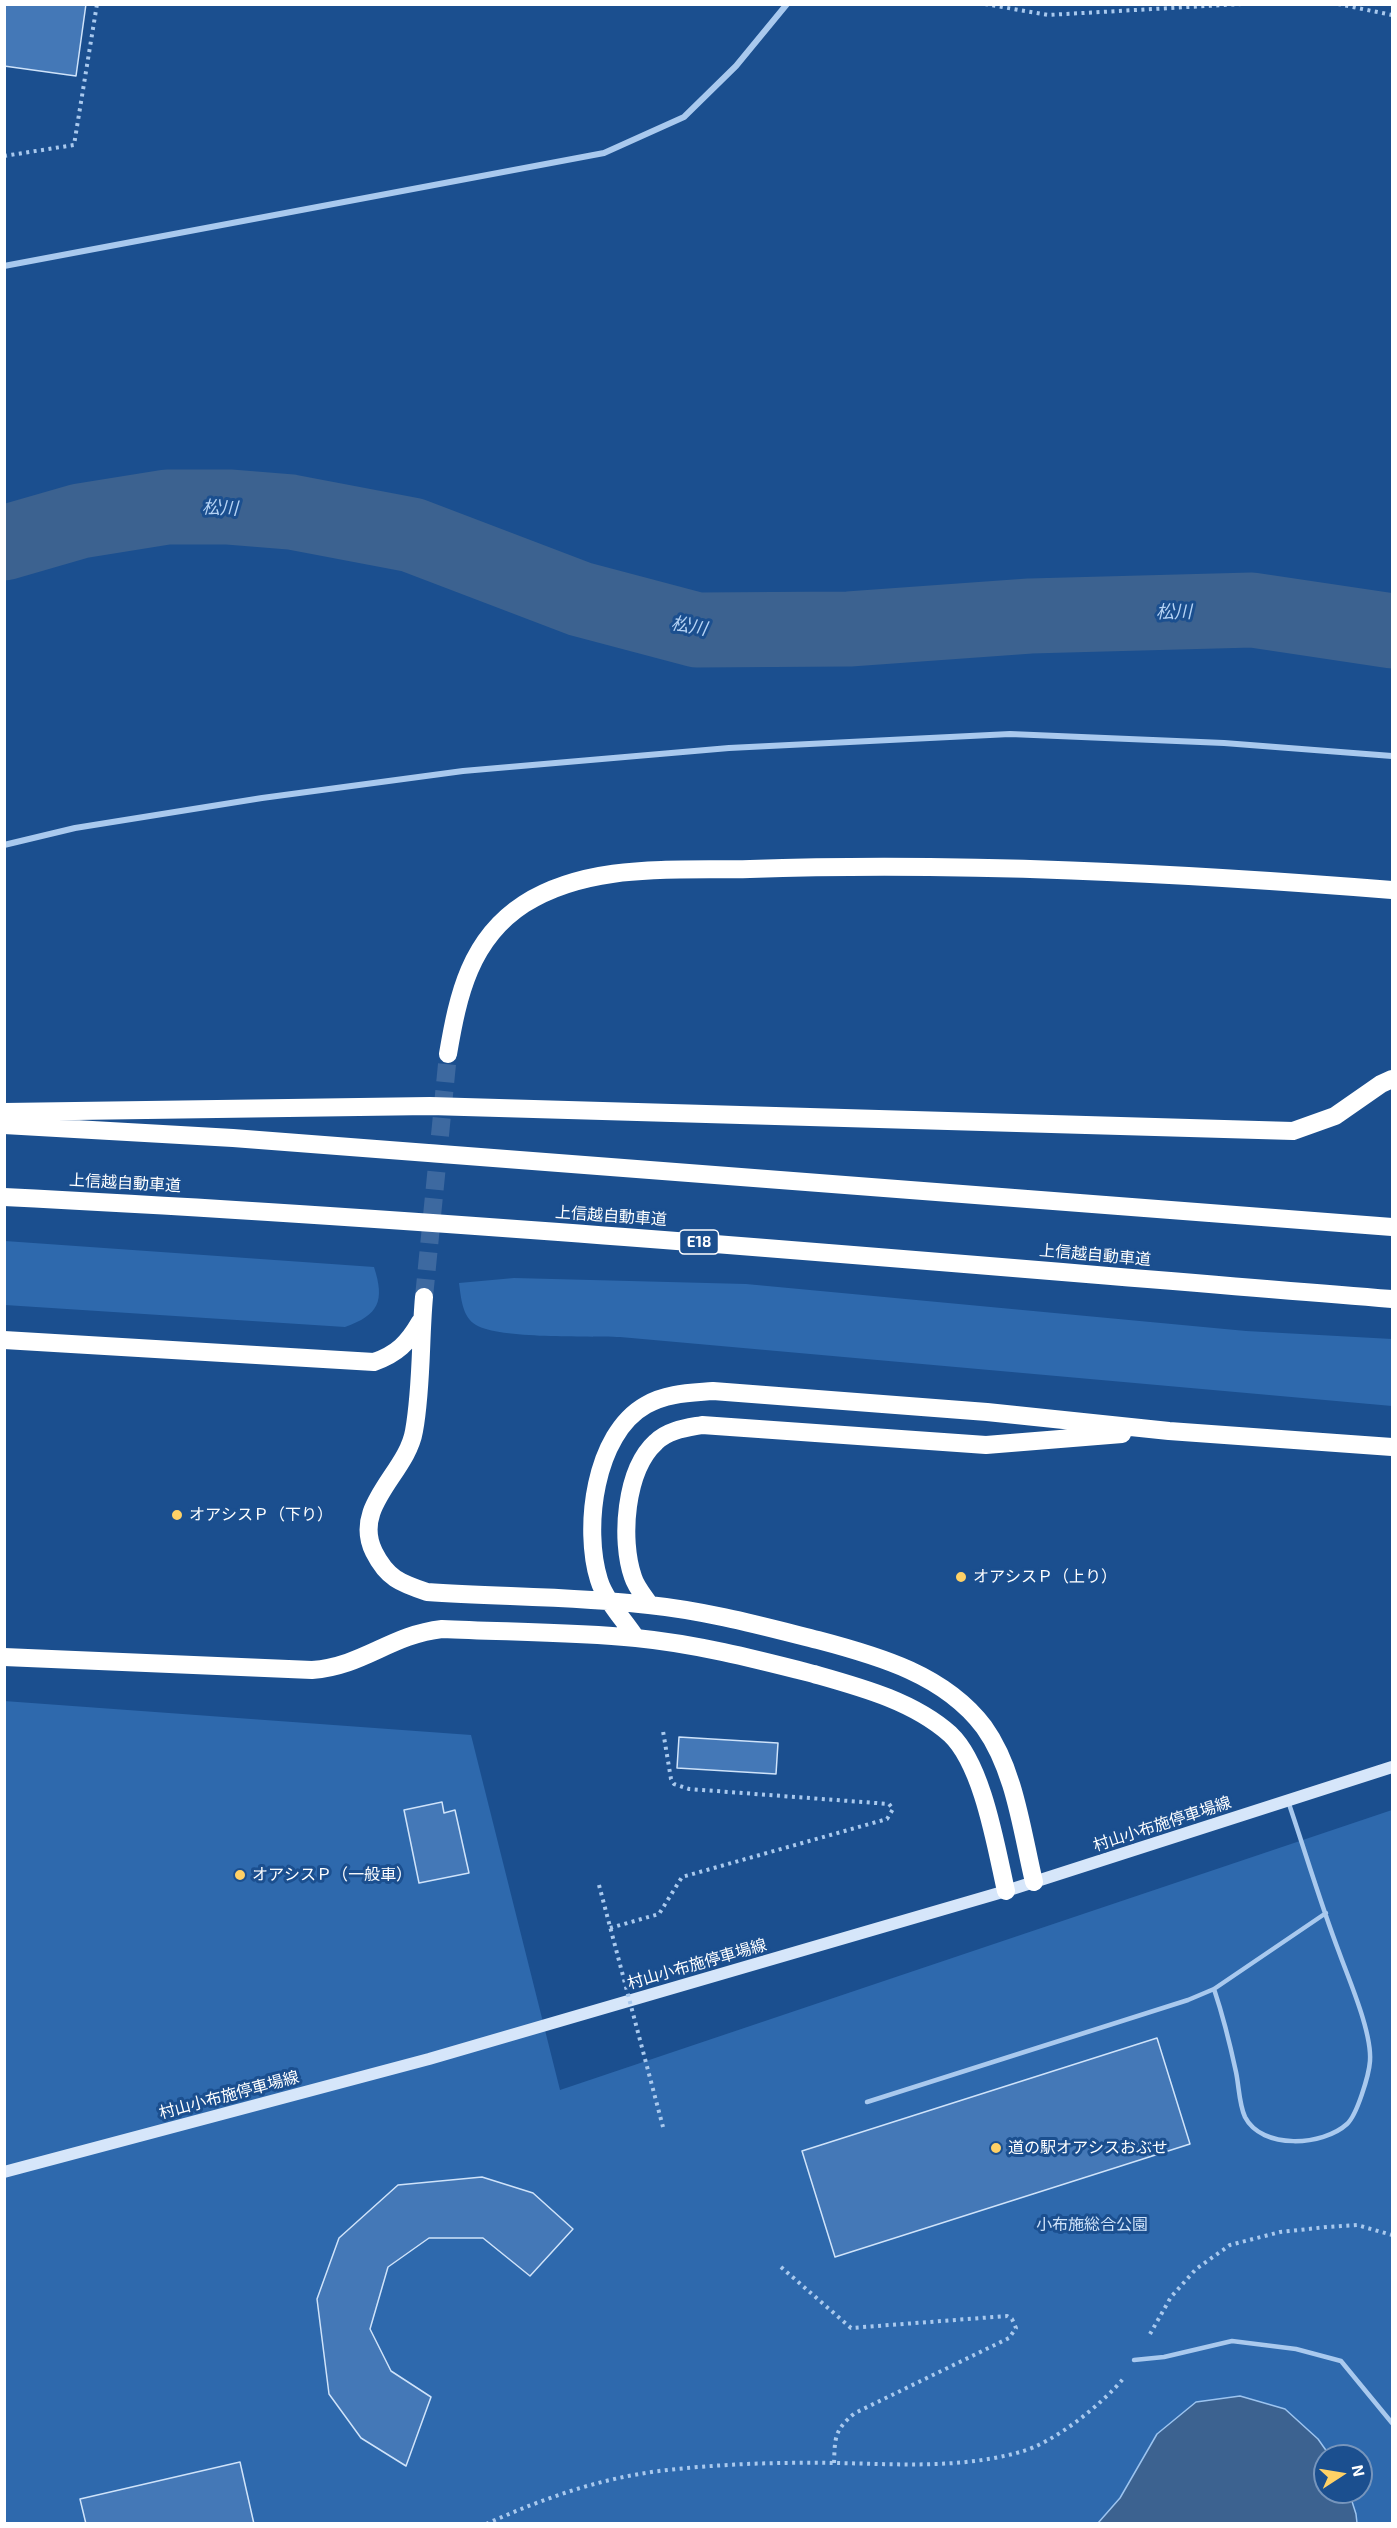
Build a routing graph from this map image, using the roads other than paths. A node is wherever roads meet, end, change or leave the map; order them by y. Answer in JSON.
{"nodes":[{"id":1,"x":787,"y":4,"type":"edge"},
{"id":2,"x":4,"y":266,"type":"edge"},
{"id":3,"x":1392,"y":756,"type":"edge"},
{"id":4,"x":4,"y":845,"type":"edge"},
{"id":5,"x":1392,"y":890,"type":"edge"},
{"id":6,"x":448,"y":1054,"type":"tunnel mouth"},
{"id":7,"x":1392,"y":1079,"type":"edge"},
{"id":8,"x":4,"y":1112,"type":"edge"},
{"id":9,"x":4,"y":1125,"type":"edge"},
{"id":10,"x":4,"y":1197,"type":"edge"},
{"id":11,"x":1392,"y":1227,"type":"edge"},
{"id":12,"x":424,"y":1297,"type":"tunnel mouth"},
{"id":13,"x":1392,"y":1299,"type":"edge"},
{"id":14,"x":422,"y":1318,"type":"junction"},
{"id":15,"x":4,"y":1340,"type":"edge"},
{"id":16,"x":1169,"y":1431,"type":"junction"},
{"id":17,"x":1392,"y":1447,"type":"edge"},
{"id":18,"x":612,"y":1602,"type":"junction"},
{"id":19,"x":650,"y":1605,"type":"junction"},
{"id":20,"x":636,"y":1638,"type":"junction"},
{"id":21,"x":4,"y":1657,"type":"edge"},
{"id":22,"x":1392,"y":1767,"type":"edge"},
{"id":23,"x":1288,"y":1801,"type":"junction"},
{"id":24,"x":1034,"y":1882,"type":"junction"},
{"id":25,"x":1006,"y":1891,"type":"junction"},
{"id":26,"x":1326,"y":1913,"type":"junction"},
{"id":27,"x":1214,"y":1989,"type":"junction"},
{"id":28,"x":867,"y":2102,"type":"dead end"},
{"id":29,"x":4,"y":2172,"type":"edge"},
{"id":30,"x":1134,"y":2360,"type":"dead end"},
{"id":31,"x":1392,"y":2423,"type":"edge"}],
"edges":[{"from":1,"to":2,"type":"street"},
{"from":3,"to":4,"type":"street"},
{"from":5,"to":6,"type":"highway"},
{"from":7,"to":8,"type":"highway"},
{"from":9,"to":11,"type":"highway"},
{"from":10,"to":13,"type":"highway","name":"上信越自動車道","number":"E18"},
{"from":12,"to":14,"type":"highway"},
{"from":14,"to":15,"type":"highway"},
{"from":14,"to":18,"type":"highway"},
{"from":16,"to":17,"type":"highway"},
{"from":16,"to":18,"type":"highway"},
{"from":16,"to":19,"type":"highway"},
{"from":18,"to":19,"type":"highway"},
{"from":18,"to":20,"type":"highway"},
{"from":19,"to":24,"type":"highway"},
{"from":20,"to":21,"type":"highway"},
{"from":20,"to":25,"type":"highway"},
{"from":22,"to":23,"type":"main road","name":"村山小布施停車場線"},
{"from":23,"to":24,"type":"main road","name":"村山小布施停車場線"},
{"from":23,"to":26,"type":"lane"},
{"from":24,"to":25,"type":"main road","name":"村山小布施停車場線"},
{"from":25,"to":29,"type":"main road","name":"村山小布施停車場線"},
{"from":26,"to":27,"type":"lane"},
{"from":26,"to":27,"type":"lane"},
{"from":27,"to":28,"type":"lane"},
{"from":30,"to":31,"type":"lane"}]}
